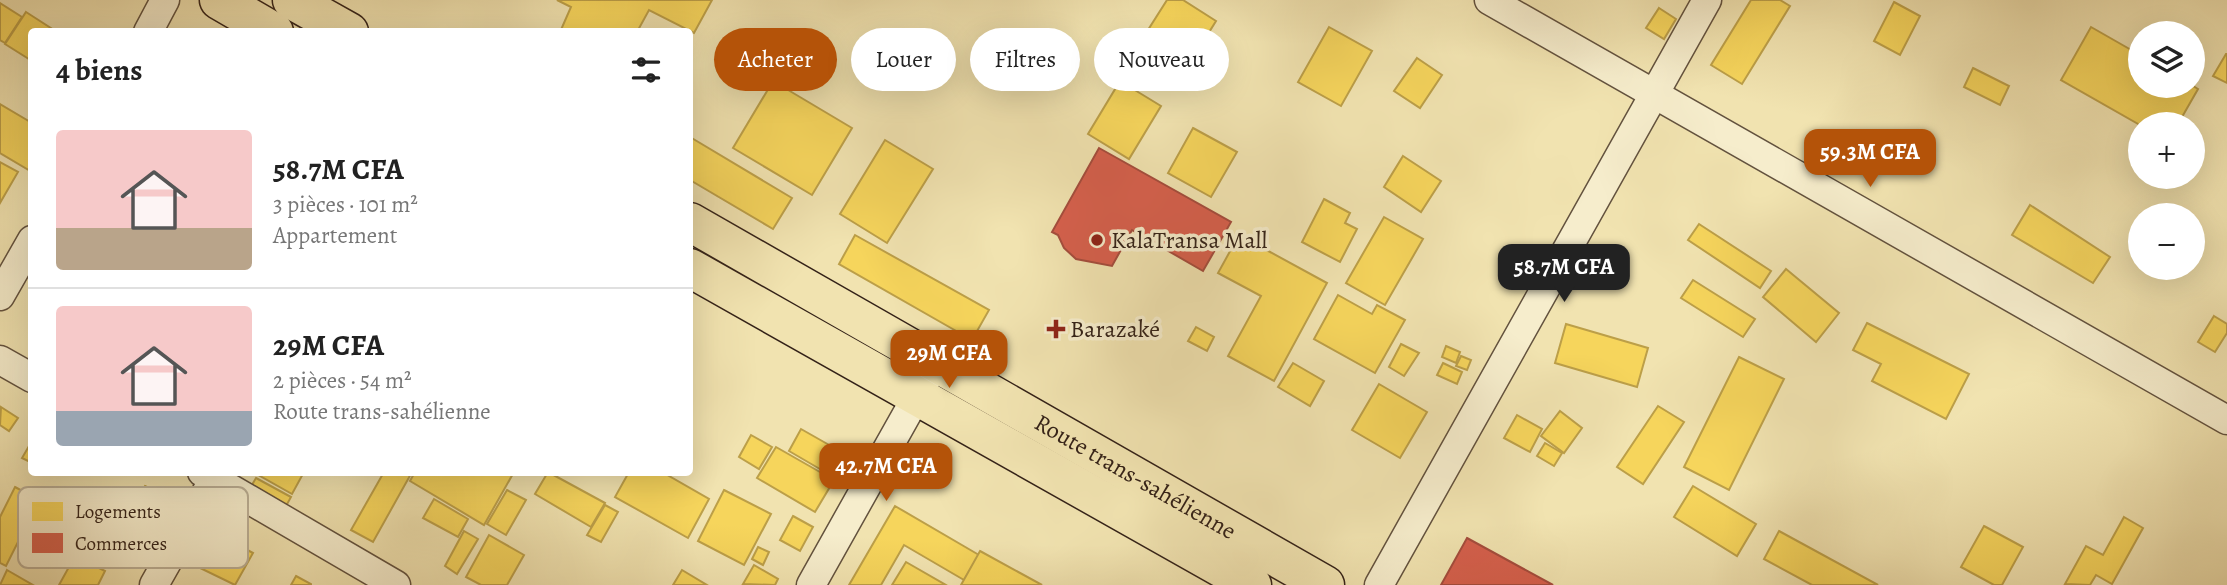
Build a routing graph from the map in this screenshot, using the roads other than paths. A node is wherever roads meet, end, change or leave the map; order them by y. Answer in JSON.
{"nodes":[{"id":1,"x":165,"y":0,"type":"edge"},
{"id":2,"x":219,"y":0,"type":"edge"},
{"id":3,"x":292,"y":0,"type":"edge"},
{"id":4,"x":1489,"y":0,"type":"edge"},
{"id":5,"x":1707,"y":0,"type":"edge"},
{"id":6,"x":150,"y":28,"type":"edge"},
{"id":7,"x":267,"y":28,"type":"edge"},
{"id":8,"x":341,"y":28,"type":"edge"},
{"id":9,"x":1653,"y":94,"type":"junction"},
{"id":10,"x":693,"y":224,"type":"edge"},
{"id":11,"x":28,"y":247,"type":"edge"},
{"id":12,"x":693,"y":270,"type":"edge"},
{"id":13,"x":0,"y":296,"type":"edge"},
{"id":14,"x":0,"y":360,"type":"edge"},
{"id":15,"x":936,"y":361,"type":"junction"},
{"id":16,"x":28,"y":375,"type":"edge"},
{"id":17,"x":918,"y":396,"type":"junction"},
{"id":18,"x":2227,"y":420,"type":"edge"},
{"id":19,"x":208,"y":476,"type":"edge"},
{"id":20,"x":227,"y":487,"type":"edge"},
{"id":21,"x":248,"y":499,"type":"edge"},
{"id":22,"x":162,"y":568,"type":"edge"},
{"id":23,"x":154,"y":585,"type":"edge"},
{"id":24,"x":396,"y":585,"type":"edge"},
{"id":25,"x":811,"y":585,"type":"edge"},
{"id":26,"x":1252,"y":585,"type":"edge"},
{"id":27,"x":1325,"y":585,"type":"edge"},
{"id":28,"x":1379,"y":585,"type":"edge"}],
"edges":[{"from":1,"to":6,"type":"street"},
{"from":2,"to":7,"type":"highway"},
{"from":3,"to":8,"type":"highway"},
{"from":4,"to":9,"type":"street"},
{"from":5,"to":9,"type":"street"},
{"from":9,"to":18,"type":"street"},
{"from":9,"to":28,"type":"street"},
{"from":10,"to":15,"type":"highway","name":"Route trans-sahélienne"},
{"from":11,"to":13,"type":"street"},
{"from":12,"to":17,"type":"highway","name":"Route trans-sahélienne"},
{"from":14,"to":16,"type":"street"},
{"from":15,"to":17,"type":"street"},
{"from":15,"to":27,"type":"highway","name":"Route trans-sahélienne"},
{"from":17,"to":25,"type":"street"},
{"from":17,"to":26,"type":"highway","name":"Route trans-sahélienne"},
{"from":19,"to":20,"type":"street"},
{"from":21,"to":24,"type":"street"},
{"from":22,"to":23,"type":"street"}]}
